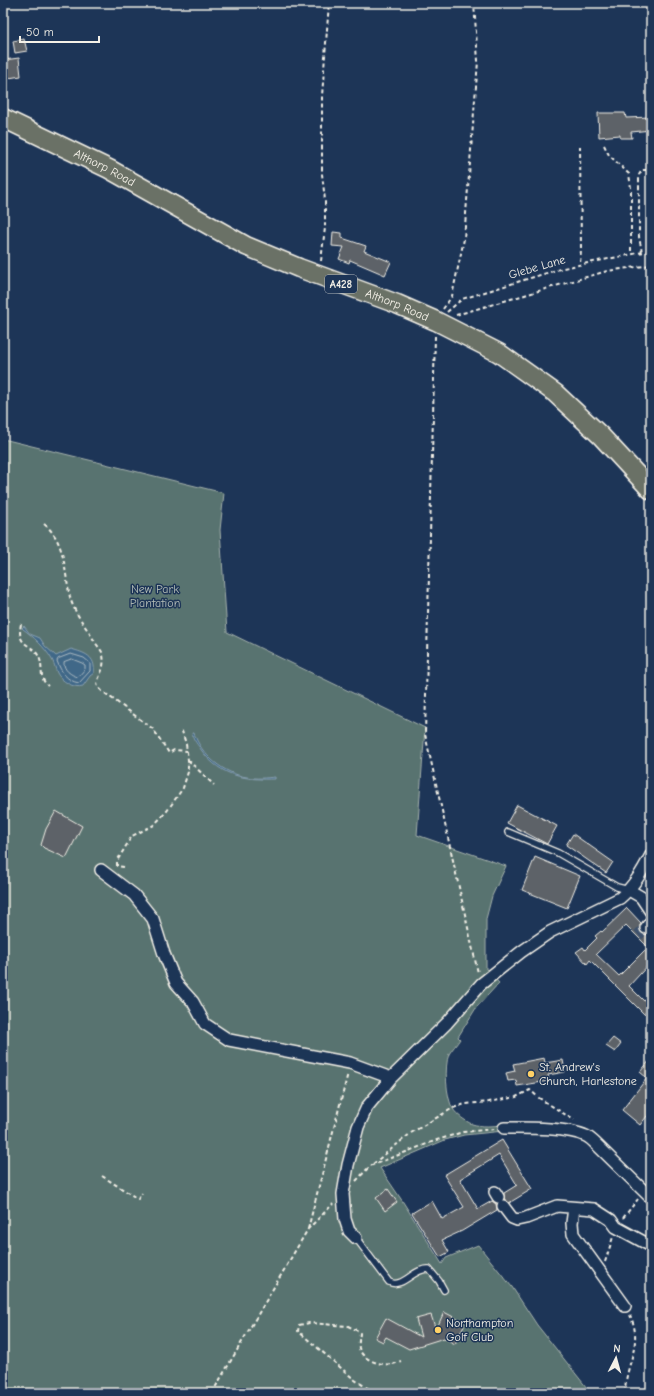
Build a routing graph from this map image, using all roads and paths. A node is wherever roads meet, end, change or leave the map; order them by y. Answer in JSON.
{"nodes":[{"id":1,"x":329,"y":3,"type":"edge"},
{"id":2,"x":474,"y":3,"type":"edge"},
{"id":3,"x":3,"y":118,"type":"edge"},
{"id":4,"x":604,"y":145,"type":"dead end"},
{"id":5,"x":580,"y":146,"type":"dead end"},
{"id":6,"x":651,"y":170,"type":"edge"},
{"id":7,"x":651,"y":251,"type":"edge"},
{"id":8,"x":642,"y":252,"type":"junction"},
{"id":9,"x":631,"y":254,"type":"junction"},
{"id":10,"x":580,"y":265,"type":"junction"},
{"id":11,"x":651,"y":265,"type":"edge"},
{"id":12,"x":320,"y":276,"type":"junction"},
{"id":13,"x":456,"y":315,"type":"dead end"},
{"id":14,"x":436,"y":321,"type":"junction"},
{"id":15,"x":651,"y":490,"type":"edge"},
{"id":16,"x":44,"y":524,"type":"dead end"},
{"id":17,"x":21,"y":624,"type":"dead end"},
{"id":18,"x":48,"y":686,"type":"dead end"},
{"id":19,"x":181,"y":728,"type":"dead end"},
{"id":20,"x":187,"y":751,"type":"junction"},
{"id":21,"x":188,"y":760,"type":"junction"},
{"id":22,"x":214,"y":785,"type":"dead end"},
{"id":23,"x":508,"y":832,"type":"dead end"},
{"id":24,"x":651,"y":855,"type":"edge"},
{"id":25,"x":124,"y":867,"type":"dead end"},
{"id":26,"x":101,"y":870,"type":"dead end"},
{"id":27,"x":629,"y":890,"type":"junction"},
{"id":28,"x":651,"y":912,"type":"edge"},
{"id":29,"x":481,"y":984,"type":"junction"},
{"id":30,"x":350,"y":1064,"type":"junction"},
{"id":31,"x":392,"y":1078,"type":"junction"},
{"id":32,"x":504,"y":1128,"type":"joint"},
{"id":33,"x":586,"y":1136,"type":"junction"},
{"id":34,"x":370,"y":1166,"type":"junction"},
{"id":35,"x":102,"y":1176,"type":"dead end"},
{"id":36,"x":142,"y":1193,"type":"dead end"},
{"id":37,"x":343,"y":1194,"type":"junction"},
{"id":38,"x":499,"y":1198,"type":"dead end"},
{"id":39,"x":651,"y":1198,"type":"edge"},
{"id":40,"x":574,"y":1208,"type":"junction"},
{"id":41,"x":308,"y":1229,"type":"junction"},
{"id":42,"x":356,"y":1238,"type":"joint"},
{"id":43,"x":651,"y":1246,"type":"edge"},
{"id":44,"x":444,"y":1290,"type":"dead end"},
{"id":45,"x":625,"y":1306,"type":"dead end"},
{"id":46,"x":401,"y":1361,"type":"dead end"},
{"id":47,"x":651,"y":1389,"type":"edge"},
{"id":48,"x":212,"y":1393,"type":"edge"},
{"id":49,"x":375,"y":1393,"type":"edge"},
{"id":50,"x":639,"y":1393,"type":"edge"}],
"edges":[{"from":1,"to":12,"type":"path"},
{"from":2,"to":14,"type":"path"},
{"from":3,"to":12,"type":"main road","name":"Althorp Road","number":"A428"},
{"from":4,"to":9,"type":"path"},
{"from":5,"to":10,"type":"path"},
{"from":6,"to":8,"type":"path"},
{"from":7,"to":8,"type":"path","name":"Glebe Lane"},
{"from":8,"to":9,"type":"path","name":"Glebe Lane"},
{"from":9,"to":10,"type":"path","name":"Glebe Lane"},
{"from":10,"to":14,"type":"path","name":"Glebe Lane"},
{"from":11,"to":13,"type":"path"},
{"from":12,"to":14,"type":"main road","name":"Althorp Road","number":"A428"},
{"from":14,"to":15,"type":"main road","name":"Althorp Road","number":"A428"},
{"from":14,"to":29,"type":"path"},
{"from":16,"to":20,"type":"path"},
{"from":17,"to":18,"type":"path"},
{"from":19,"to":20,"type":"path"},
{"from":20,"to":21,"type":"path"},
{"from":21,"to":22,"type":"path"},
{"from":21,"to":25,"type":"path"},
{"from":23,"to":27,"type":"lane"},
{"from":24,"to":27,"type":"street"},
{"from":26,"to":30,"type":"street"},
{"from":27,"to":28,"type":"street"},
{"from":27,"to":29,"type":"street"},
{"from":29,"to":31,"type":"street"},
{"from":30,"to":31,"type":"street"},
{"from":30,"to":41,"type":"path"},
{"from":31,"to":37,"type":"street"},
{"from":32,"to":33,"type":"street"},
{"from":32,"to":34,"type":"path"},
{"from":33,"to":34,"type":"path"},
{"from":33,"to":39,"type":"street"},
{"from":34,"to":37,"type":"path"},
{"from":35,"to":36,"type":"path"},
{"from":37,"to":41,"type":"path"},
{"from":37,"to":42,"type":"street"},
{"from":38,"to":40,"type":"street"},
{"from":40,"to":43,"type":"street"},
{"from":40,"to":45,"type":"street"},
{"from":41,"to":48,"type":"path"},
{"from":42,"to":44,"type":"lane"},
{"from":46,"to":49,"type":"path"},
{"from":47,"to":50,"type":"path"}]}
